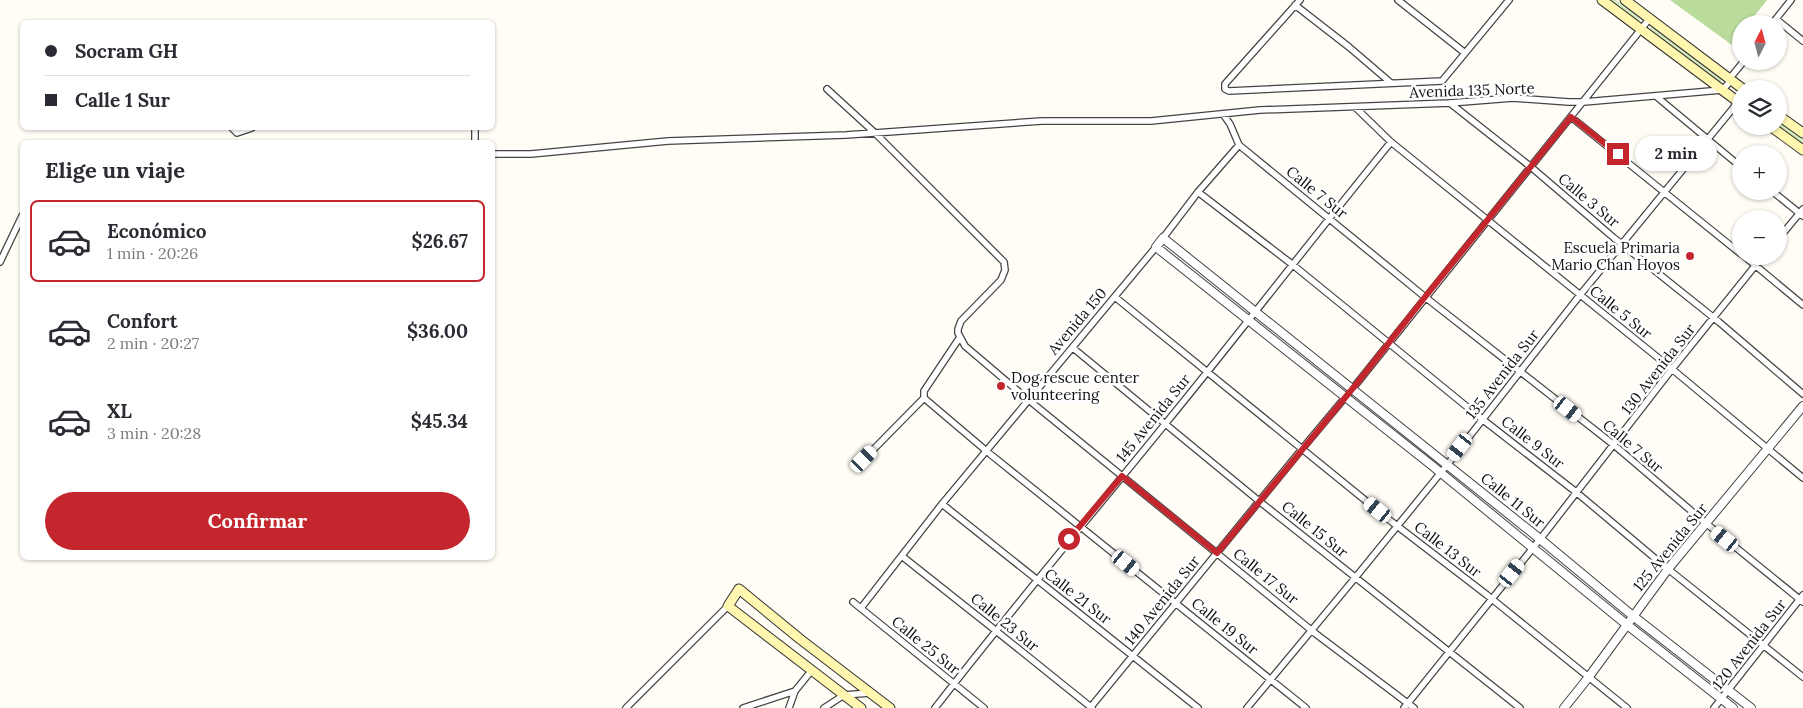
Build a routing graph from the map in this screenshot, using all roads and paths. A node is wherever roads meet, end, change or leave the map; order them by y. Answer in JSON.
{"nodes":[{"id":1,"x":1398,"y":0,"type":"edge"},
{"id":2,"x":1509,"y":0,"type":"edge"},
{"id":3,"x":1602,"y":0,"type":"edge"},
{"id":4,"x":1625,"y":0,"type":"edge"},
{"id":5,"x":1791,"y":0,"type":"edge"},
{"id":6,"x":1298,"y":2,"type":"edge"},
{"id":7,"x":1779,"y":15,"type":"edge"},
{"id":8,"x":1650,"y":18,"type":"junction"},
{"id":9,"x":1641,"y":29,"type":"junction"},
{"id":10,"x":1788,"y":31,"type":"edge"},
{"id":11,"x":1803,"y":41,"type":"edge"},
{"id":12,"x":1466,"y":53,"type":"junction"},
{"id":13,"x":1737,"y":70,"type":"edge"},
{"id":14,"x":1730,"y":78,"type":"junction"},
{"id":15,"x":1732,"y":80,"type":"edge"},
{"id":16,"x":1391,"y":83,"type":"junction"},
{"id":17,"x":827,"y":89,"type":"dead end"},
{"id":18,"x":1722,"y":90,"type":"junction"},
{"id":19,"x":1657,"y":97,"type":"junction"},
{"id":20,"x":1732,"y":97,"type":"edge"},
{"id":21,"x":1584,"y":102,"type":"junction"},
{"id":22,"x":1450,"y":103,"type":"junction"},
{"id":23,"x":1355,"y":107,"type":"junction"},
{"id":24,"x":1732,"y":112,"type":"edge"},
{"id":25,"x":1223,"y":114,"type":"junction"},
{"id":26,"x":1571,"y":117,"type":"junction"},
{"id":27,"x":1787,"y":122,"type":"edge"},
{"id":28,"x":234,"y":130,"type":"edge"},
{"id":29,"x":246,"y":130,"type":"edge"},
{"id":30,"x":874,"y":133,"type":"junction"},
{"id":31,"x":1803,"y":133,"type":"edge"},
{"id":32,"x":1782,"y":135,"type":"edge"},
{"id":33,"x":1708,"y":140,"type":"junction"},
{"id":34,"x":1391,"y":142,"type":"junction"},
{"id":35,"x":1239,"y":145,"type":"junction"},
{"id":36,"x":1803,"y":150,"type":"edge"},
{"id":37,"x":495,"y":154,"type":"edge"},
{"id":38,"x":1732,"y":160,"type":"edge"},
{"id":39,"x":1531,"y":167,"type":"junction"},
{"id":40,"x":1664,"y":191,"type":"junction"},
{"id":41,"x":1198,"y":192,"type":"junction"},
{"id":42,"x":1784,"y":200,"type":"edge"},
{"id":43,"x":1802,"y":213,"type":"edge"},
{"id":44,"x":1329,"y":217,"type":"junction"},
{"id":45,"x":20,"y":220,"type":"edge"},
{"id":46,"x":1488,"y":220,"type":"junction"},
{"id":47,"x":1787,"y":229,"type":"edge"},
{"id":48,"x":1164,"y":238,"type":"junction"},
{"id":49,"x":1622,"y":244,"type":"junction"},
{"id":50,"x":1732,"y":246,"type":"edge"},
{"id":51,"x":1156,"y":247,"type":"junction"},
{"id":52,"x":0,"y":262,"type":"edge"},
{"id":53,"x":1293,"y":265,"type":"junction"},
{"id":54,"x":1755,"y":265,"type":"joint"},
{"id":55,"x":1580,"y":295,"type":"junction"},
{"id":56,"x":1115,"y":297,"type":"junction"},
{"id":57,"x":1425,"y":297,"type":"junction"},
{"id":58,"x":1803,"y":305,"type":"edge"},
{"id":59,"x":1255,"y":312,"type":"junction"},
{"id":60,"x":1714,"y":318,"type":"junction"},
{"id":61,"x":1249,"y":320,"type":"junction"},
{"id":62,"x":960,"y":337,"type":"junction"},
{"id":63,"x":1389,"y":344,"type":"junction"},
{"id":64,"x":1073,"y":348,"type":"junction"},
{"id":65,"x":1672,"y":369,"type":"junction"},
{"id":66,"x":1207,"y":372,"type":"junction"},
{"id":67,"x":1520,"y":372,"type":"junction"},
{"id":68,"x":1352,"y":389,"type":"junction"},
{"id":69,"x":1803,"y":394,"type":"edge"},
{"id":70,"x":924,"y":398,"type":"junction"},
{"id":71,"x":1345,"y":398,"type":"junction"},
{"id":72,"x":1028,"y":400,"type":"junction"},
{"id":73,"x":1803,"y":406,"type":"edge"},
{"id":74,"x":1482,"y":419,"type":"junction"},
{"id":75,"x":1165,"y":424,"type":"junction"},
{"id":76,"x":1614,"y":444,"type":"junction"},
{"id":77,"x":1302,"y":449,"type":"junction"},
{"id":78,"x":1767,"y":449,"type":"junction"},
{"id":79,"x":987,"y":452,"type":"junction"},
{"id":80,"x":864,"y":459,"type":"dead end"},
{"id":81,"x":1447,"y":465,"type":"junction"},
{"id":82,"x":1440,"y":473,"type":"junction"},
{"id":83,"x":1122,"y":476,"type":"junction"},
{"id":84,"x":1803,"y":478,"type":"edge"},
{"id":85,"x":1576,"y":492,"type":"junction"},
{"id":86,"x":1259,"y":501,"type":"junction"},
{"id":87,"x":942,"y":504,"type":"junction"},
{"id":88,"x":1706,"y":523,"type":"junction"},
{"id":89,"x":1080,"y":526,"type":"junction"},
{"id":90,"x":1397,"y":526,"type":"junction"},
{"id":91,"x":1540,"y":539,"type":"junction"},
{"id":92,"x":1533,"y":547,"type":"junction"},
{"id":93,"x":1217,"y":553,"type":"junction"},
{"id":94,"x":903,"y":557,"type":"junction"},
{"id":95,"x":1668,"y":569,"type":"junction"},
{"id":96,"x":1355,"y":578,"type":"junction"},
{"id":97,"x":1036,"y":580,"type":"junction"},
{"id":98,"x":1491,"y":599,"type":"junction"},
{"id":99,"x":1802,"y":599,"type":"edge"},
{"id":100,"x":853,"y":602,"type":"dead end"},
{"id":101,"x":1176,"y":603,"type":"junction"},
{"id":102,"x":728,"y":606,"type":"junction"},
{"id":103,"x":862,"y":608,"type":"junction"},
{"id":104,"x":1633,"y":616,"type":"junction"},
{"id":105,"x":1626,"y":624,"type":"junction"},
{"id":106,"x":1311,"y":630,"type":"junction"},
{"id":107,"x":997,"y":631,"type":"junction"},
{"id":108,"x":1763,"y":646,"type":"junction"},
{"id":109,"x":1449,"y":652,"type":"junction"},
{"id":110,"x":1133,"y":656,"type":"junction"},
{"id":111,"x":812,"y":670,"type":"junction"},
{"id":112,"x":1803,"y":677,"type":"edge"},
{"id":113,"x":1588,"y":678,"type":"junction"},
{"id":114,"x":1270,"y":679,"type":"junction"},
{"id":115,"x":954,"y":683,"type":"junction"},
{"id":116,"x":795,"y":690,"type":"junction"},
{"id":117,"x":1729,"y":690,"type":"junction"},
{"id":118,"x":870,"y":693,"type":"junction"},
{"id":119,"x":844,"y":695,"type":"junction"},
{"id":120,"x":1722,"y":698,"type":"junction"},
{"id":121,"x":1406,"y":706,"type":"edge"},
{"id":122,"x":626,"y":708,"type":"edge"},
{"id":123,"x":743,"y":708,"type":"edge"},
{"id":124,"x":789,"y":708,"type":"edge"},
{"id":125,"x":824,"y":708,"type":"edge"},
{"id":126,"x":861,"y":708,"type":"edge"},
{"id":127,"x":890,"y":708,"type":"edge"},
{"id":128,"x":935,"y":708,"type":"edge"},
{"id":129,"x":984,"y":708,"type":"edge"},
{"id":130,"x":1091,"y":708,"type":"edge"},
{"id":131,"x":1198,"y":708,"type":"edge"},
{"id":132,"x":1247,"y":708,"type":"edge"},
{"id":133,"x":1306,"y":708,"type":"edge"},
{"id":134,"x":1414,"y":708,"type":"edge"},
{"id":135,"x":1520,"y":708,"type":"edge"},
{"id":136,"x":1564,"y":708,"type":"edge"},
{"id":137,"x":1627,"y":708,"type":"edge"},
{"id":138,"x":1714,"y":708,"type":"edge"},
{"id":139,"x":1734,"y":708,"type":"edge"},
{"id":140,"x":1751,"y":708,"type":"edge"}],
"edges":[{"from":1,"to":12,"type":"street"},
{"from":2,"to":12,"type":"street"},
{"from":3,"to":9,"type":"main road"},
{"from":4,"to":8,"type":"main road"},
{"from":5,"to":7,"type":"street"},
{"from":6,"to":16,"type":"street"},
{"from":6,"to":16,"type":"street"},
{"from":8,"to":9,"type":"street","name":"140 Avenida Sur"},
{"from":8,"to":14,"type":"main road"},
{"from":9,"to":18,"type":"main road"},
{"from":9,"to":21,"type":"street","name":"140 Avenida Sur"},
{"from":10,"to":11,"type":"street"},
{"from":12,"to":16,"type":"street"},
{"from":13,"to":14,"type":"street"},
{"from":14,"to":15,"type":"main road"},
{"from":14,"to":18,"type":"street"},
{"from":17,"to":30,"type":"street"},
{"from":18,"to":19,"type":"street","name":"Avenida 135 Norte"},
{"from":18,"to":20,"type":"main road"},
{"from":19,"to":21,"type":"street","name":"Avenida 135 Norte"},
{"from":19,"to":33,"type":"street"},
{"from":21,"to":22,"type":"street","name":"Avenida 135 Norte"},
{"from":21,"to":26,"type":"street","name":"140 Avenida Sur"},
{"from":22,"to":23,"type":"street","name":"Avenida 135 Norte"},
{"from":22,"to":39,"type":"street","name":"Calle 3 Sur"},
{"from":23,"to":25,"type":"street","name":"Avenida 135 Norte"},
{"from":23,"to":34,"type":"street","name":"Calle 5 Sur"},
{"from":24,"to":33,"type":"street","name":"135 Avenida Sur"},
{"from":25,"to":30,"type":"street","name":"Avenida 135 Norte"},
{"from":25,"to":35,"type":"street","name":"Calle 7 Sur"},
{"from":26,"to":39,"type":"street","name":"140 Avenida Sur"},
{"from":26,"to":40,"type":"street"},
{"from":27,"to":31,"type":"main road"},
{"from":28,"to":29,"type":"street"},
{"from":30,"to":37,"type":"street","name":"Avenida 135 Norte"},
{"from":30,"to":62,"type":"street"},
{"from":32,"to":36,"type":"main road"},
{"from":33,"to":38,"type":"street"},
{"from":33,"to":40,"type":"street","name":"135 Avenida Sur"},
{"from":34,"to":44,"type":"street","name":"145 Avenida Sur"},
{"from":34,"to":46,"type":"street","name":"Calle 5 Sur"},
{"from":35,"to":41,"type":"street","name":"Avenida 150"},
{"from":35,"to":44,"type":"street","name":"Calle 7 Sur"},
{"from":39,"to":46,"type":"street","name":"140 Avenida Sur"},
{"from":39,"to":49,"type":"street","name":"Calle 3 Sur"},
{"from":40,"to":49,"type":"street","name":"135 Avenida Sur"},
{"from":40,"to":50,"type":"street"},
{"from":41,"to":48,"type":"street","name":"Avenida 150"},
{"from":41,"to":53,"type":"street","name":"Calle 9 Sur"},
{"from":42,"to":43,"type":"street"},
{"from":43,"to":47,"type":"street"},
{"from":44,"to":53,"type":"street","name":"145 Avenida Sur"},
{"from":44,"to":57,"type":"street","name":"Calle 7 Sur"},
{"from":45,"to":52,"type":"street"},
{"from":46,"to":55,"type":"street","name":"Calle 5 Sur"},
{"from":46,"to":57,"type":"street","name":"140 Avenida Sur"},
{"from":48,"to":51,"type":"street","name":"Avenida 150"},
{"from":48,"to":59,"type":"street","name":"Calle 11 Sur"},
{"from":49,"to":55,"type":"street","name":"135 Avenida Sur"},
{"from":49,"to":60,"type":"street","name":"Calle 3 Sur"},
{"from":51,"to":56,"type":"street","name":"Avenida 150"},
{"from":51,"to":61,"type":"street","name":"Calle 11 Sur"},
{"from":53,"to":59,"type":"street","name":"145 Avenida Sur"},
{"from":53,"to":63,"type":"street","name":"Calle 9 Sur"},
{"from":54,"to":58,"type":"street"},
{"from":54,"to":60,"type":"street","name":"130 Avenida Sur"},
{"from":55,"to":65,"type":"street","name":"Calle 5 Sur"},
{"from":55,"to":67,"type":"street","name":"135 Avenida Sur"},
{"from":56,"to":64,"type":"street","name":"Avenida 150"},
{"from":56,"to":66,"type":"street","name":"Calle 13 Sur"},
{"from":57,"to":63,"type":"street","name":"140 Avenida Sur"},
{"from":57,"to":67,"type":"street","name":"Calle 7 Sur"},
{"from":59,"to":61,"type":"street","name":"145 Avenida Sur"},
{"from":59,"to":68,"type":"street","name":"Calle 11 Sur"},
{"from":60,"to":65,"type":"street","name":"130 Avenida Sur"},
{"from":60,"to":69,"type":"street","name":"Calle 3 Sur"},
{"from":61,"to":66,"type":"street","name":"145 Avenida Sur"},
{"from":61,"to":71,"type":"street","name":"Calle 11 Sur"},
{"from":62,"to":70,"type":"street"},
{"from":62,"to":72,"type":"street","name":"Calle 17 Sur"},
{"from":63,"to":68,"type":"street","name":"140 Avenida Sur"},
{"from":63,"to":74,"type":"street","name":"Calle 9 Sur"},
{"from":64,"to":72,"type":"street","name":"Avenida 150"},
{"from":64,"to":75,"type":"street","name":"Calle 15 Sur"},
{"from":65,"to":76,"type":"street","name":"130 Avenida Sur"},
{"from":65,"to":78,"type":"street","name":"Calle 5 Sur"},
{"from":66,"to":75,"type":"street","name":"145 Avenida Sur"},
{"from":66,"to":77,"type":"street","name":"Calle 13 Sur"},
{"from":67,"to":74,"type":"street","name":"135 Avenida Sur"},
{"from":67,"to":76,"type":"street","name":"Calle 7 Sur"},
{"from":68,"to":71,"type":"street","name":"140 Avenida Sur"},
{"from":68,"to":81,"type":"street","name":"Calle 11 Sur"},
{"from":70,"to":79,"type":"street"},
{"from":70,"to":80,"type":"street"},
{"from":71,"to":77,"type":"street","name":"140 Avenida Sur"},
{"from":71,"to":82,"type":"street","name":"Calle 11 Sur"},
{"from":72,"to":79,"type":"street","name":"Avenida 150"},
{"from":72,"to":83,"type":"street","name":"Calle 17 Sur"},
{"from":73,"to":78,"type":"street","name":"125 Avenida Sur"},
{"from":74,"to":81,"type":"street","name":"135 Avenida Sur"},
{"from":74,"to":85,"type":"street","name":"Calle 9 Sur"},
{"from":75,"to":83,"type":"street","name":"145 Avenida Sur"},
{"from":75,"to":86,"type":"street","name":"Calle 15 Sur"},
{"from":76,"to":85,"type":"street","name":"130 Avenida Sur"},
{"from":76,"to":88,"type":"street","name":"Calle 7 Sur"},
{"from":77,"to":86,"type":"street","name":"140 Avenida Sur"},
{"from":77,"to":90,"type":"street","name":"Calle 13 Sur"},
{"from":78,"to":84,"type":"street","name":"Calle 5 Sur"},
{"from":78,"to":88,"type":"street","name":"125 Avenida Sur"},
{"from":79,"to":87,"type":"street","name":"Avenida 150"},
{"from":79,"to":89,"type":"street","name":"Calle 19 Sur"},
{"from":81,"to":82,"type":"street","name":"135 Avenida Sur"},
{"from":81,"to":91,"type":"street","name":"Calle 11 Sur"},
{"from":82,"to":90,"type":"street","name":"135 Avenida Sur"},
{"from":82,"to":92,"type":"street","name":"Calle 11 Sur"},
{"from":83,"to":89,"type":"street","name":"145 Avenida Sur"},
{"from":83,"to":93,"type":"street","name":"Calle 17 Sur"},
{"from":85,"to":91,"type":"street","name":"130 Avenida Sur"},
{"from":85,"to":95,"type":"street","name":"Calle 9 Sur"},
{"from":86,"to":93,"type":"street","name":"140 Avenida Sur"},
{"from":86,"to":96,"type":"street","name":"Calle 15 Sur"},
{"from":87,"to":94,"type":"street","name":"Avenida 150"},
{"from":87,"to":97,"type":"street","name":"Calle 21 Sur"},
{"from":88,"to":95,"type":"street","name":"125 Avenida Sur"},
{"from":88,"to":99,"type":"street","name":"Calle 7 Sur"},
{"from":89,"to":97,"type":"street","name":"145 Avenida Sur"},
{"from":89,"to":101,"type":"street","name":"Calle 19 Sur"},
{"from":90,"to":96,"type":"street","name":"135 Avenida Sur"},
{"from":90,"to":98,"type":"street","name":"Calle 13 Sur"},
{"from":91,"to":92,"type":"street","name":"130 Avenida Sur"},
{"from":91,"to":104,"type":"street","name":"Calle 11 Sur"},
{"from":92,"to":98,"type":"street","name":"130 Avenida Sur"},
{"from":92,"to":105,"type":"street","name":"Calle 11 Sur"},
{"from":93,"to":101,"type":"street","name":"140 Avenida Sur"},
{"from":93,"to":106,"type":"street","name":"Calle 17 Sur"},
{"from":94,"to":103,"type":"street","name":"Avenida 150"},
{"from":94,"to":107,"type":"street","name":"Calle 23 Sur"},
{"from":95,"to":104,"type":"street","name":"125 Avenida Sur"},
{"from":95,"to":108,"type":"street","name":"Calle 9 Sur"},
{"from":96,"to":106,"type":"street","name":"135 Avenida Sur"},
{"from":96,"to":109,"type":"street","name":"Calle 15 Sur"},
{"from":97,"to":107,"type":"street","name":"145 Avenida Sur"},
{"from":97,"to":110,"type":"street","name":"Calle 21 Sur"},
{"from":98,"to":109,"type":"street","name":"130 Avenida Sur"},
{"from":98,"to":113,"type":"street","name":"Calle 13 Sur"},
{"from":99,"to":108,"type":"street","name":"120 Avenida Sur"},
{"from":100,"to":103,"type":"street","name":"Calle 25 Sur"},
{"from":101,"to":110,"type":"street","name":"140 Avenida Sur"},
{"from":101,"to":114,"type":"street","name":"Calle 19 Sur"},
{"from":102,"to":111,"type":"main road"},
{"from":102,"to":118,"type":"main road"},
{"from":102,"to":122,"type":"street"},
{"from":103,"to":115,"type":"street","name":"Calle 25 Sur"},
{"from":104,"to":105,"type":"street","name":"125 Avenida Sur"},
{"from":104,"to":117,"type":"street","name":"Calle 11 Sur"},
{"from":105,"to":113,"type":"street","name":"125 Avenida Sur"},
{"from":105,"to":120,"type":"street","name":"Calle 11 Sur"},
{"from":106,"to":114,"type":"street","name":"135 Avenida Sur"},
{"from":106,"to":121,"type":"street","name":"Calle 17 Sur"},
{"from":107,"to":115,"type":"street","name":"145 Avenida Sur"},
{"from":107,"to":130,"type":"street","name":"Calle 23 Sur"},
{"from":108,"to":112,"type":"street","name":"Calle 9 Sur"},
{"from":108,"to":117,"type":"street","name":"120 Avenida Sur"},
{"from":109,"to":121,"type":"street","name":"130 Avenida Sur"},
{"from":109,"to":135,"type":"street","name":"Calle 15 Sur"},
{"from":110,"to":130,"type":"street","name":"140 Avenida Sur"},
{"from":110,"to":131,"type":"street","name":"Calle 21 Sur"},
{"from":111,"to":116,"type":"street"},
{"from":111,"to":119,"type":"main road"},
{"from":113,"to":136,"type":"street","name":"125 Avenida Sur"},
{"from":113,"to":137,"type":"street","name":"Calle 13 Sur"},
{"from":114,"to":132,"type":"street","name":"135 Avenida Sur"},
{"from":114,"to":133,"type":"street","name":"Calle 19 Sur"},
{"from":115,"to":128,"type":"street","name":"145 Avenida Sur"},
{"from":115,"to":129,"type":"street","name":"Calle 25 Sur"},
{"from":116,"to":123,"type":"street"},
{"from":116,"to":124,"type":"street"},
{"from":117,"to":120,"type":"street","name":"120 Avenida Sur"},
{"from":117,"to":140,"type":"street","name":"Calle 11 Sur"},
{"from":118,"to":119,"type":"street"},
{"from":118,"to":127,"type":"main road"},
{"from":119,"to":125,"type":"street"},
{"from":119,"to":126,"type":"main road"},
{"from":120,"to":138,"type":"street","name":"120 Avenida Sur"},
{"from":120,"to":139,"type":"street","name":"Calle 11 Sur"},
{"from":121,"to":134,"type":"street","name":"Calle 17 Sur"}]}
